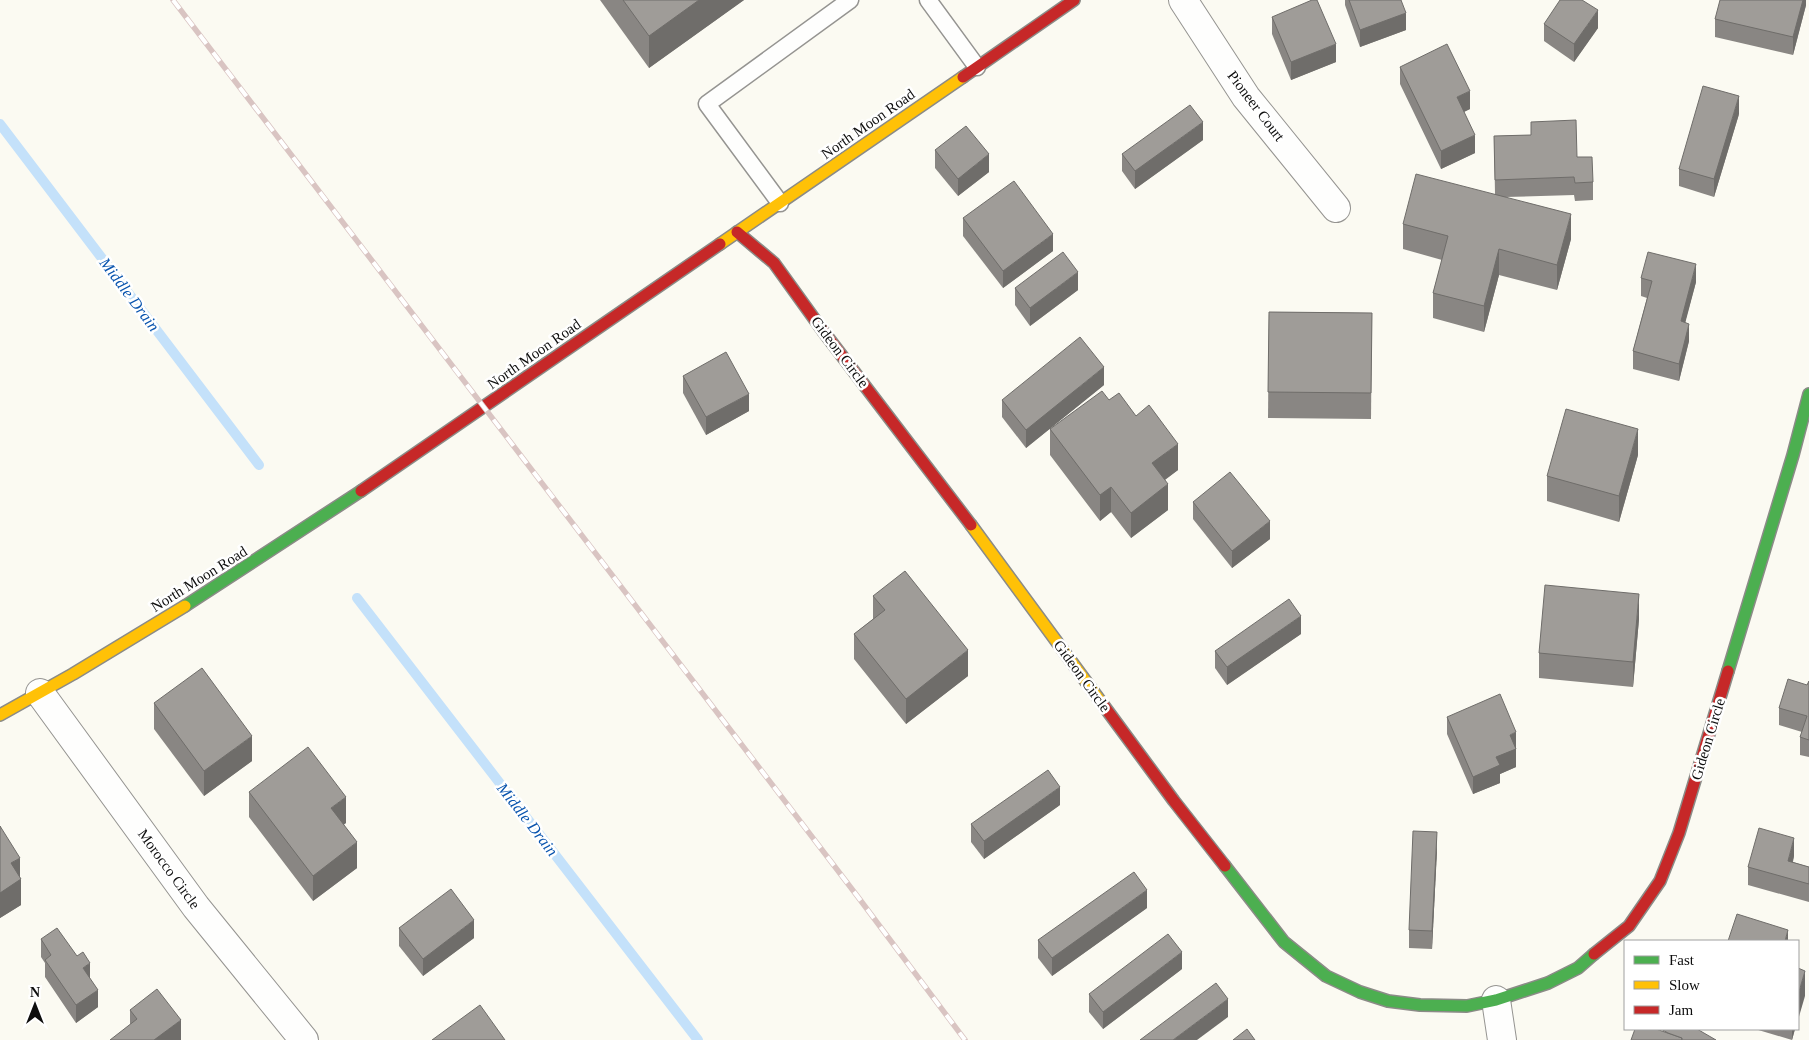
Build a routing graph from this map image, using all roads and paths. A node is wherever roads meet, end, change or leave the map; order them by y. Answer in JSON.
{"nodes":[{"id":1,"x":850,"y":0,"type":"edge"},
{"id":2,"x":928,"y":0,"type":"edge"},
{"id":3,"x":1074,"y":0,"type":"edge"},
{"id":4,"x":1183,"y":0,"type":"edge"},
{"id":5,"x":977,"y":67,"type":"junction"},
{"id":6,"x":780,"y":203,"type":"junction"},
{"id":7,"x":1336,"y":208,"type":"dead end"},
{"id":8,"x":737,"y":232,"type":"junction"},
{"id":9,"x":1809,"y":394,"type":"edge"},
{"id":10,"x":40,"y":693,"type":"junction"},
{"id":11,"x":0,"y":715,"type":"edge"},
{"id":12,"x":1496,"y":1000,"type":"junction"},
{"id":13,"x":304,"y":1040,"type":"edge"},
{"id":14,"x":1502,"y":1040,"type":"edge"}],
"edges":[{"from":1,"to":6,"type":"lane"},
{"from":2,"to":5,"type":"lane"},
{"from":3,"to":5,"type":"street","name":"North Moon Road"},
{"from":4,"to":7,"type":"street","name":"Pioneer Court"},
{"from":5,"to":6,"type":"street","name":"North Moon Road"},
{"from":6,"to":8,"type":"street","name":"North Moon Road"},
{"from":8,"to":10,"type":"street","name":"North Moon Road"},
{"from":8,"to":12,"type":"street","name":"Gideon Circle"},
{"from":9,"to":12,"type":"street","name":"Gideon Circle"},
{"from":10,"to":11,"type":"street","name":"North Moon Road"},
{"from":10,"to":13,"type":"street","name":"Morocco Circle"},
{"from":12,"to":14,"type":"street"}]}
